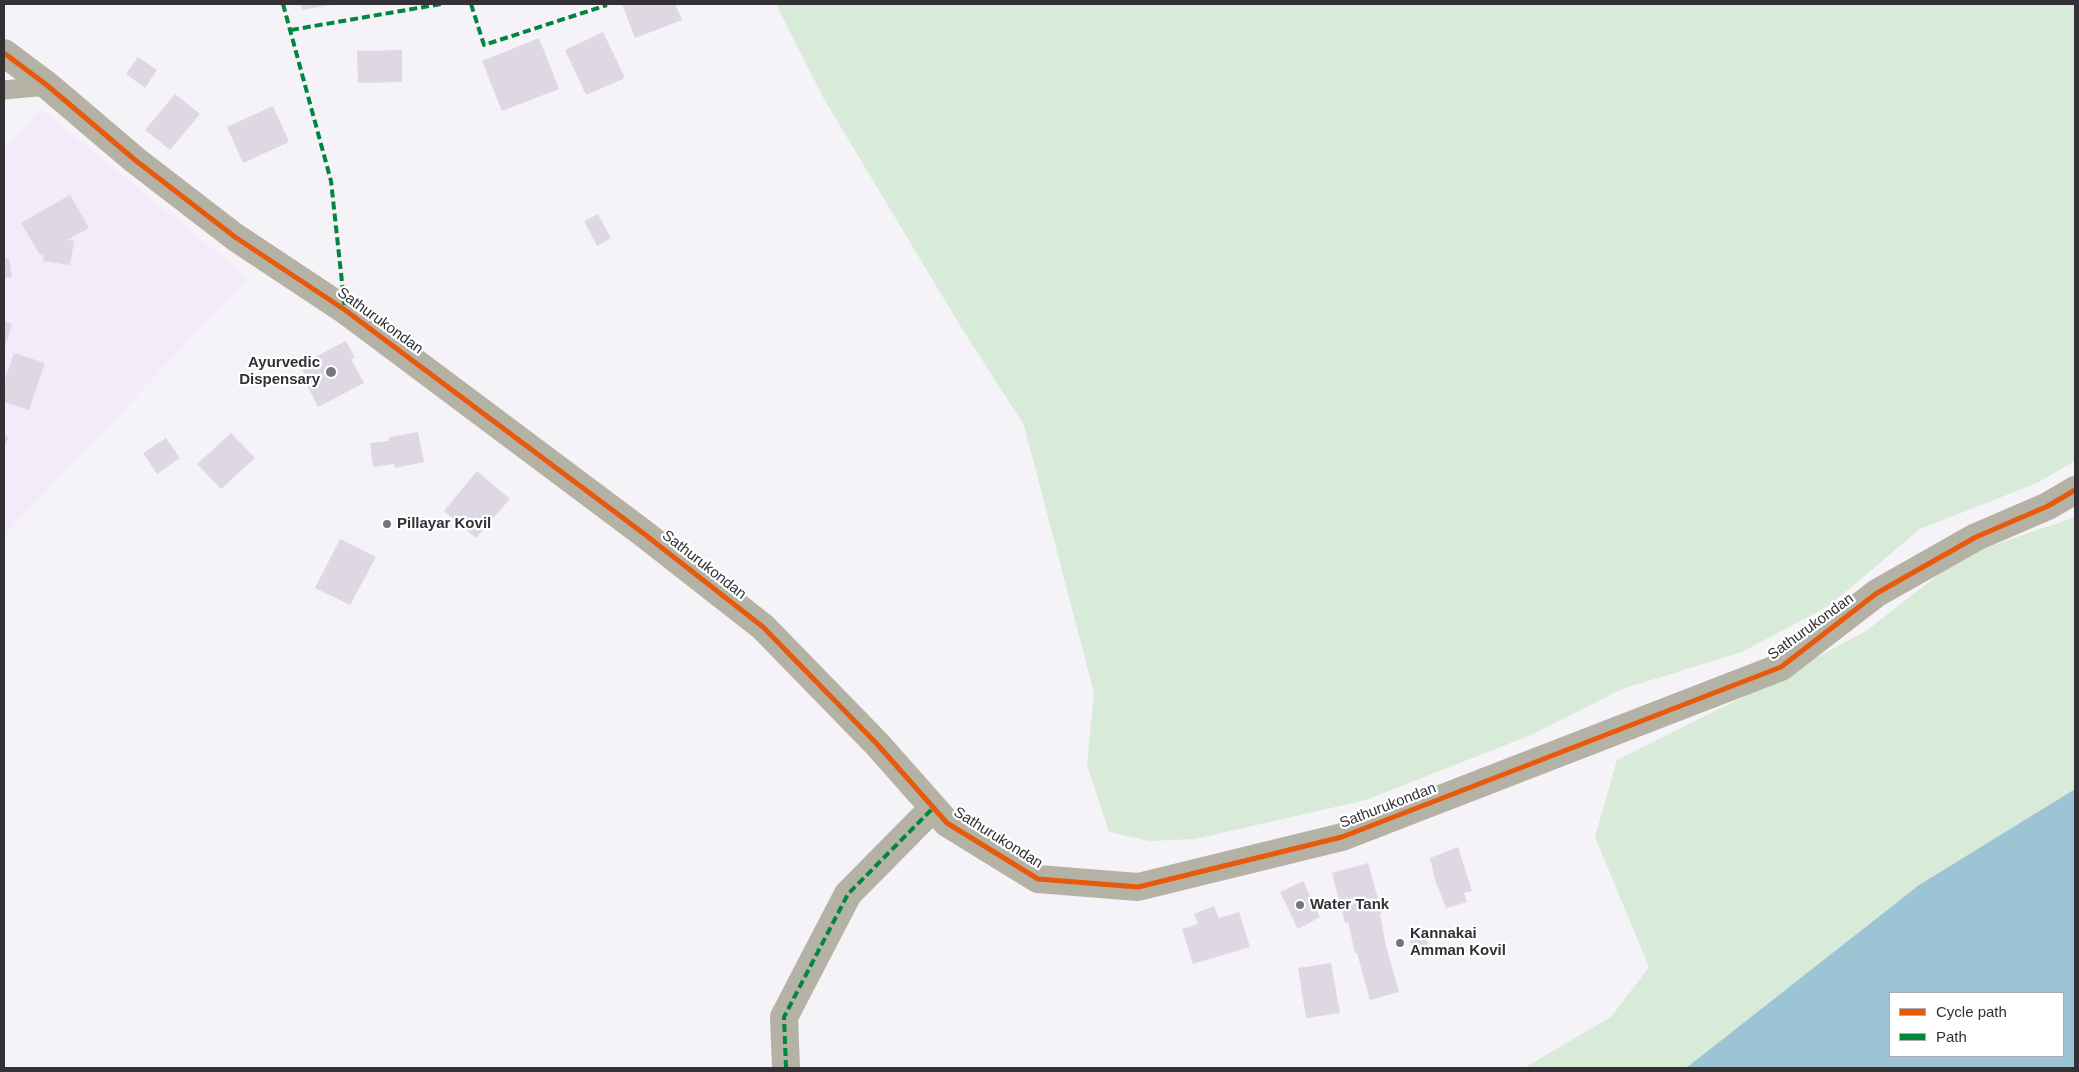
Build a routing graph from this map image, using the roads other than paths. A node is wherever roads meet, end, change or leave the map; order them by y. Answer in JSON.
{"nodes":[{"id":1,"x":4,"y":53,"type":"edge"},
{"id":2,"x":48,"y":86,"type":"junction"},
{"id":3,"x":4,"y":90,"type":"edge"},
{"id":4,"x":2075,"y":490,"type":"edge"},
{"id":5,"x":933,"y":808,"type":"junction"},
{"id":6,"x":786,"y":1068,"type":"edge"}],
"edges":[{"from":1,"to":2,"type":"street","name":"Sathurukondan"},
{"from":2,"to":3,"type":"lane"},
{"from":2,"to":5,"type":"street","name":"Sathurukondan"},
{"from":4,"to":5,"type":"street","name":"Sathurukondan"},
{"from":5,"to":6,"type":"street"}]}
